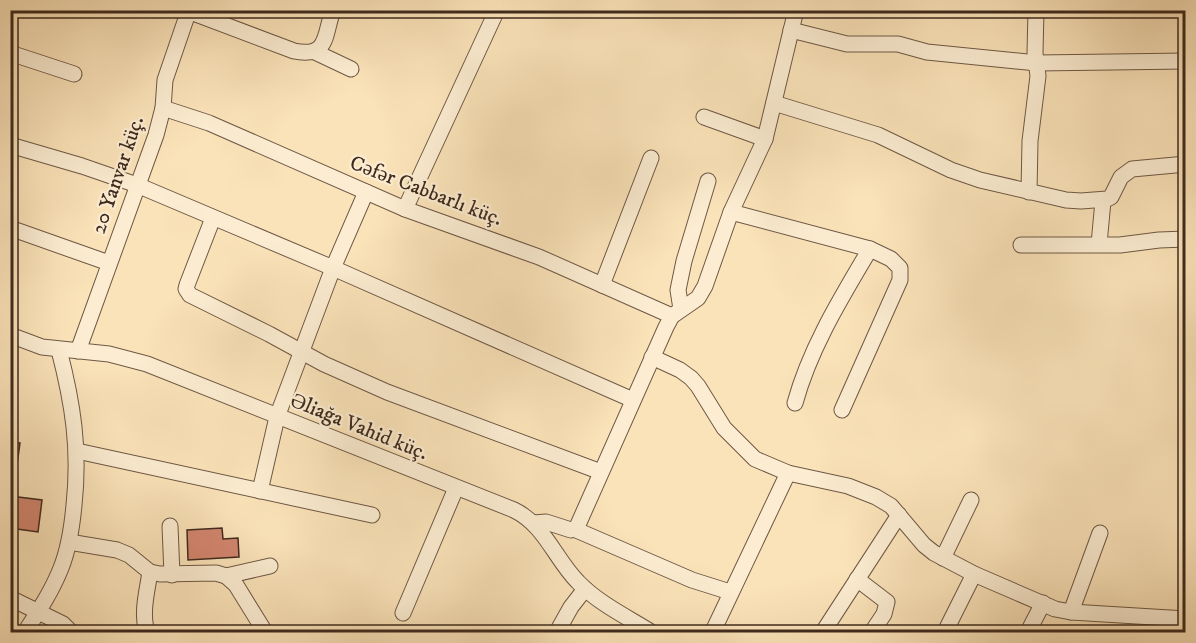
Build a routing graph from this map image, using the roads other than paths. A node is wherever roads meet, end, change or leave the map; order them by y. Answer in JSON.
{"nodes":[{"id":1,"x":333,"y":10,"type":"edge"},
{"id":2,"x":497,"y":10,"type":"edge"},
{"id":3,"x":796,"y":10,"type":"edge"},
{"id":4,"x":1036,"y":10,"type":"edge"},
{"id":5,"x":189,"y":11,"type":"edge"},
{"id":6,"x":790,"y":30,"type":"junction"},
{"id":7,"x":315,"y":52,"type":"junction"},
{"id":8,"x":10,"y":53,"type":"edge"},
{"id":9,"x":1185,"y":62,"type":"edge"},
{"id":10,"x":1037,"y":63,"type":"junction"},
{"id":11,"x":351,"y":69,"type":"dead end"},
{"id":12,"x":74,"y":75,"type":"dead end"},
{"id":13,"x":774,"y":103,"type":"junction"},
{"id":14,"x":163,"y":108,"type":"junction"},
{"id":15,"x":704,"y":117,"type":"dead end"},
{"id":16,"x":765,"y":139,"type":"junction"},
{"id":17,"x":10,"y":145,"type":"edge"},
{"id":18,"x":651,"y":158,"type":"dead end"},
{"id":19,"x":1185,"y":164,"type":"edge"},
{"id":20,"x":708,"y":181,"type":"dead end"},
{"id":21,"x":137,"y":185,"type":"junction"},
{"id":22,"x":366,"y":192,"type":"junction"},
{"id":23,"x":1029,"y":192,"type":"junction"},
{"id":24,"x":1102,"y":201,"type":"junction"},
{"id":25,"x":405,"y":209,"type":"junction"},
{"id":26,"x":731,"y":212,"type":"junction"},
{"id":27,"x":213,"y":218,"type":"junction"},
{"id":28,"x":10,"y":228,"type":"edge"},
{"id":29,"x":1185,"y":239,"type":"edge"},
{"id":30,"x":1099,"y":244,"type":"junction"},
{"id":31,"x":1021,"y":245,"type":"dead end"},
{"id":32,"x":870,"y":249,"type":"junction"},
{"id":33,"x":109,"y":263,"type":"junction"},
{"id":34,"x":333,"y":268,"type":"junction"},
{"id":35,"x":602,"y":285,"type":"junction"},
{"id":36,"x":677,"y":312,"type":"junction"},
{"id":37,"x":10,"y":335,"type":"edge"},
{"id":38,"x":59,"y":350,"type":"junction"},
{"id":39,"x":78,"y":351,"type":"junction"},
{"id":40,"x":301,"y":351,"type":"junction"},
{"id":41,"x":652,"y":357,"type":"junction"},
{"id":42,"x":633,"y":400,"type":"junction"},
{"id":43,"x":795,"y":403,"type":"dead end"},
{"id":44,"x":842,"y":410,"type":"dead end"},
{"id":45,"x":276,"y":417,"type":"junction"},
{"id":46,"x":77,"y":451,"type":"junction"},
{"id":47,"x":601,"y":472,"type":"junction"},
{"id":48,"x":788,"y":472,"type":"junction"},
{"id":49,"x":456,"y":488,"type":"junction"},
{"id":50,"x":260,"y":490,"type":"junction"},
{"id":51,"x":971,"y":500,"type":"dead end"},
{"id":52,"x":372,"y":515,"type":"dead end"},
{"id":53,"x":899,"y":515,"type":"junction"},
{"id":54,"x":534,"y":523,"type":"junction"},
{"id":55,"x":170,"y":526,"type":"dead end"},
{"id":56,"x":574,"y":529,"type":"junction"},
{"id":57,"x":1101,"y":533,"type":"dead end"},
{"id":58,"x":69,"y":542,"type":"junction"},
{"id":59,"x":943,"y":558,"type":"junction"},
{"id":60,"x":270,"y":566,"type":"dead end"},
{"id":61,"x":150,"y":572,"type":"junction"},
{"id":62,"x":974,"y":574,"type":"junction"},
{"id":63,"x":172,"y":575,"type":"junction"},
{"id":64,"x":226,"y":576,"type":"junction"},
{"id":65,"x":857,"y":579,"type":"junction"},
{"id":66,"x":585,"y":589,"type":"junction"},
{"id":67,"x":730,"y":592,"type":"junction"},
{"id":68,"x":10,"y":598,"type":"edge"},
{"id":69,"x":1043,"y":603,"type":"junction"},
{"id":70,"x":39,"y":611,"type":"junction"},
{"id":71,"x":1071,"y":612,"type":"junction"},
{"id":72,"x":403,"y":613,"type":"dead end"},
{"id":73,"x":1185,"y":619,"type":"edge"},
{"id":74,"x":715,"y":627,"type":"dead end"},
{"id":75,"x":25,"y":633,"type":"edge"},
{"id":76,"x":71,"y":633,"type":"edge"},
{"id":77,"x":147,"y":633,"type":"edge"},
{"id":78,"x":265,"y":633,"type":"edge"},
{"id":79,"x":557,"y":633,"type":"edge"},
{"id":80,"x":651,"y":633,"type":"edge"},
{"id":81,"x":823,"y":633,"type":"edge"},
{"id":82,"x":872,"y":633,"type":"edge"},
{"id":83,"x":945,"y":633,"type":"edge"},
{"id":84,"x":1028,"y":633,"type":"edge"}],
"edges":[{"from":1,"to":7,"type":"street"},
{"from":2,"to":25,"type":"street"},
{"from":3,"to":6,"type":"street"},
{"from":4,"to":10,"type":"street"},
{"from":5,"to":7,"type":"street"},
{"from":5,"to":14,"type":"street","name":"20 Yanvar küç."},
{"from":6,"to":10,"type":"street"},
{"from":6,"to":13,"type":"street"},
{"from":7,"to":11,"type":"street"},
{"from":8,"to":12,"type":"street"},
{"from":9,"to":10,"type":"street"},
{"from":10,"to":23,"type":"street"},
{"from":13,"to":16,"type":"street"},
{"from":13,"to":23,"type":"street"},
{"from":14,"to":21,"type":"street","name":"20 Yanvar küç."},
{"from":14,"to":22,"type":"street","name":"Cəfər Cabbarlı küç."},
{"from":15,"to":16,"type":"street"},
{"from":16,"to":26,"type":"street"},
{"from":17,"to":21,"type":"street"},
{"from":18,"to":35,"type":"street"},
{"from":19,"to":24,"type":"street"},
{"from":20,"to":36,"type":"street"},
{"from":21,"to":27,"type":"street"},
{"from":21,"to":33,"type":"street","name":"20 Yanvar küç."},
{"from":22,"to":25,"type":"street","name":"Cəfər Cabbarlı küç."},
{"from":22,"to":34,"type":"street"},
{"from":23,"to":24,"type":"street"},
{"from":24,"to":30,"type":"street"},
{"from":25,"to":35,"type":"street","name":"Cəfər Cabbarlı küç."},
{"from":26,"to":32,"type":"street"},
{"from":26,"to":36,"type":"street"},
{"from":27,"to":34,"type":"street"},
{"from":27,"to":40,"type":"street"},
{"from":28,"to":33,"type":"street"},
{"from":29,"to":30,"type":"street"},
{"from":30,"to":31,"type":"street"},
{"from":32,"to":43,"type":"street"},
{"from":32,"to":44,"type":"street"},
{"from":33,"to":39,"type":"street","name":"20 Yanvar küç."},
{"from":34,"to":40,"type":"street"},
{"from":34,"to":42,"type":"street"},
{"from":35,"to":36,"type":"street","name":"Cəfər Cabbarlı küç."},
{"from":36,"to":41,"type":"street"},
{"from":37,"to":38,"type":"street","name":"Əliağa Vahid küç."},
{"from":38,"to":39,"type":"street","name":"Əliağa Vahid küç."},
{"from":38,"to":46,"type":"street"},
{"from":39,"to":45,"type":"street","name":"Əliağa Vahid küç."},
{"from":40,"to":45,"type":"street"},
{"from":40,"to":47,"type":"street"},
{"from":41,"to":42,"type":"street"},
{"from":41,"to":48,"type":"street"},
{"from":42,"to":47,"type":"street"},
{"from":45,"to":49,"type":"street","name":"Əliağa Vahid küç."},
{"from":45,"to":50,"type":"street"},
{"from":46,"to":50,"type":"street"},
{"from":46,"to":58,"type":"street"},
{"from":47,"to":56,"type":"street"},
{"from":48,"to":53,"type":"street"},
{"from":48,"to":67,"type":"street"},
{"from":49,"to":54,"type":"street","name":"Əliağa Vahid küç."},
{"from":49,"to":72,"type":"street"},
{"from":50,"to":52,"type":"street"},
{"from":51,"to":59,"type":"street"},
{"from":53,"to":59,"type":"street"},
{"from":53,"to":65,"type":"street"},
{"from":54,"to":56,"type":"street"},
{"from":54,"to":66,"type":"street","name":"Əliağa Vahid küç."},
{"from":55,"to":63,"type":"street"},
{"from":56,"to":67,"type":"street"},
{"from":57,"to":71,"type":"street"},
{"from":58,"to":61,"type":"street"},
{"from":58,"to":70,"type":"street"},
{"from":59,"to":62,"type":"street"},
{"from":60,"to":64,"type":"street"},
{"from":61,"to":63,"type":"street"},
{"from":61,"to":77,"type":"street"},
{"from":62,"to":69,"type":"street"},
{"from":62,"to":83,"type":"street"},
{"from":63,"to":64,"type":"street"},
{"from":64,"to":78,"type":"street"},
{"from":65,"to":81,"type":"street"},
{"from":65,"to":82,"type":"street"},
{"from":66,"to":79,"type":"street"},
{"from":66,"to":80,"type":"street","name":"Əliağa Vahid küç."},
{"from":67,"to":74,"type":"street"},
{"from":68,"to":70,"type":"street"},
{"from":69,"to":71,"type":"street"},
{"from":69,"to":84,"type":"street"},
{"from":70,"to":75,"type":"street"},
{"from":70,"to":76,"type":"street"},
{"from":71,"to":73,"type":"street"}]}
